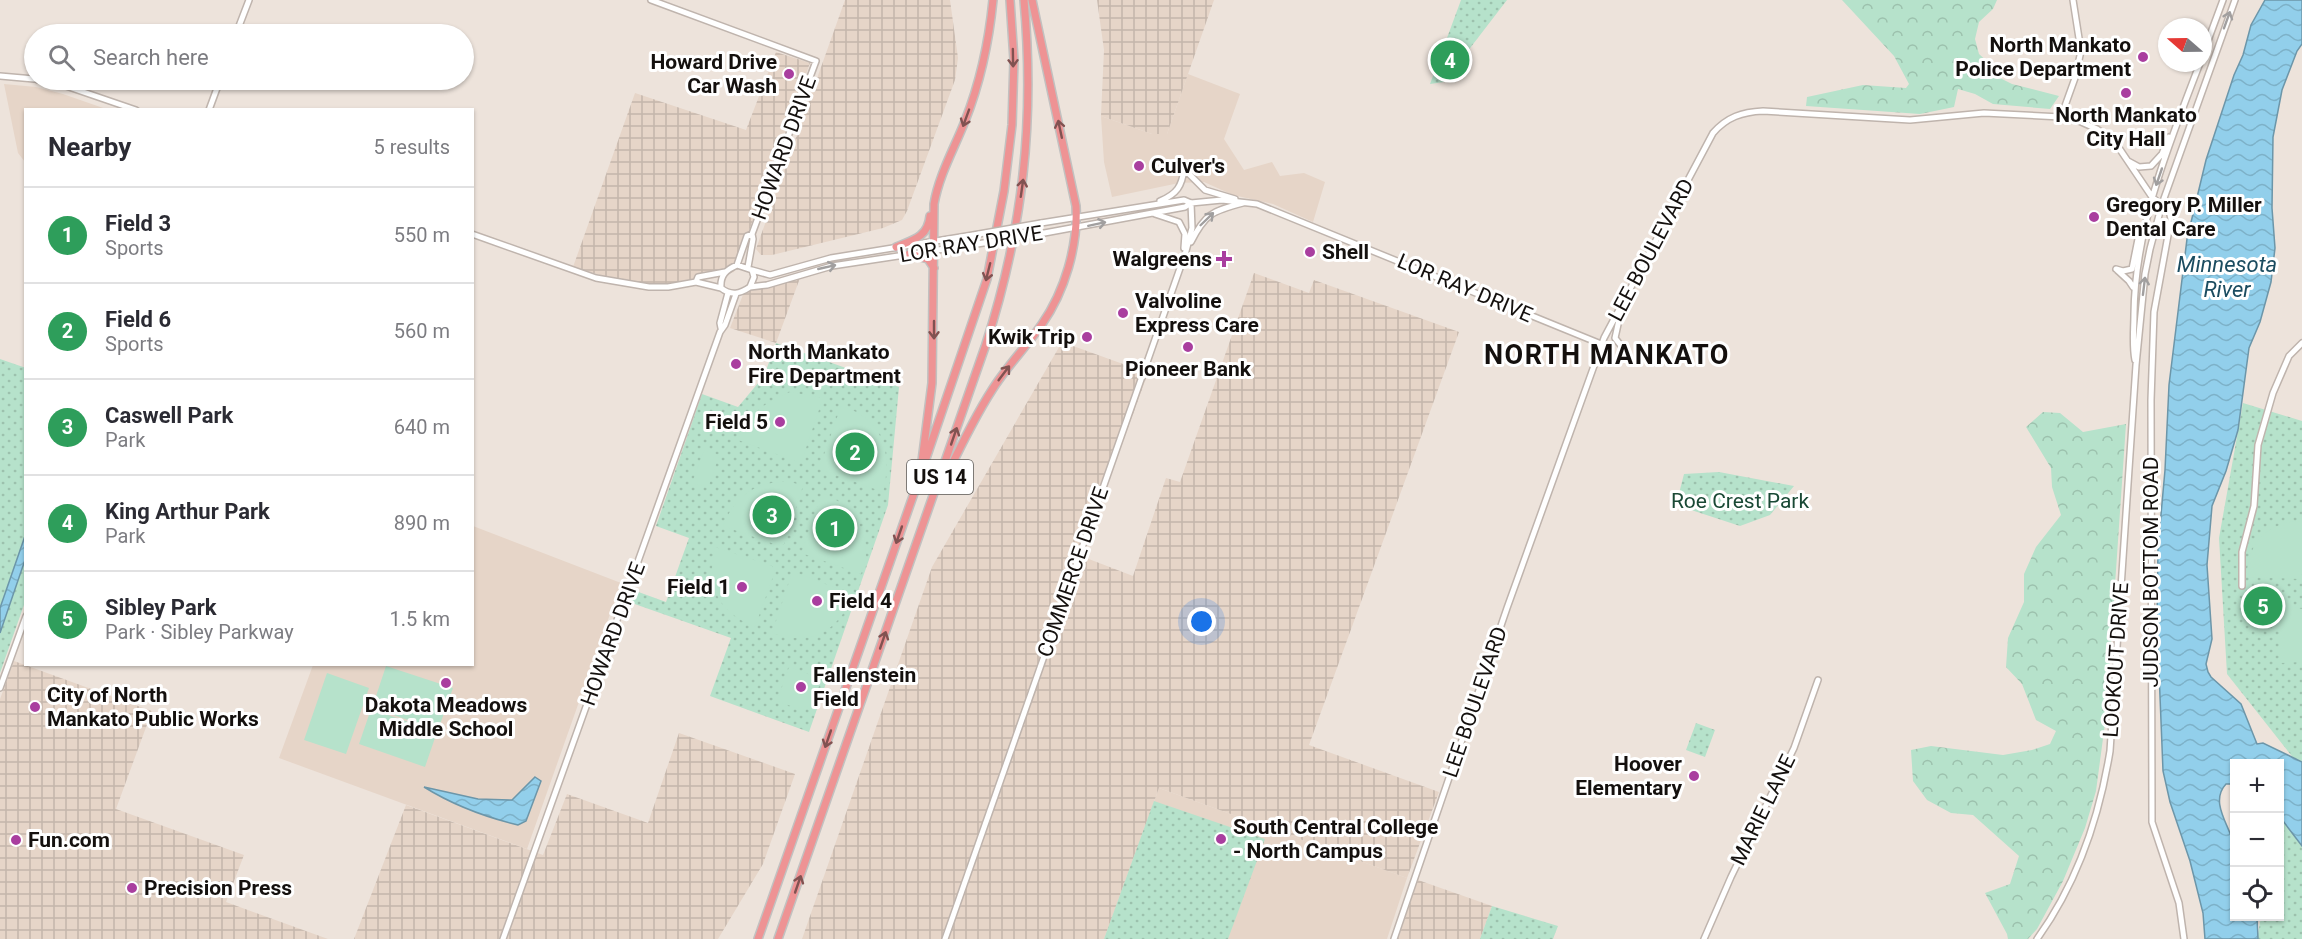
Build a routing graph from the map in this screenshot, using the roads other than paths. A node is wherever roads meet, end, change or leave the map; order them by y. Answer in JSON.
{"nodes":[{"id":1,"x":249,"y":0,"type":"edge"},
{"id":2,"x":651,"y":0,"type":"edge"},
{"id":3,"x":993,"y":0,"type":"edge"},
{"id":4,"x":1010,"y":0,"type":"edge"},
{"id":5,"x":1024,"y":0,"type":"edge"},
{"id":6,"x":1032,"y":0,"type":"edge"},
{"id":7,"x":2073,"y":0,"type":"edge"},
{"id":8,"x":2223,"y":0,"type":"edge"},
{"id":9,"x":2235,"y":0,"type":"edge"},
{"id":10,"x":240,"y":24,"type":"edge"},
{"id":11,"x":2212,"y":30,"type":"edge"},
{"id":12,"x":2197,"y":72,"type":"edge"},
{"id":13,"x":0,"y":76,"type":"edge"},
{"id":14,"x":24,"y":78,"type":"edge"},
{"id":15,"x":77,"y":90,"type":"edge"},
{"id":16,"x":216,"y":90,"type":"edge"},
{"id":17,"x":129,"y":108,"type":"edge"},
{"id":18,"x":210,"y":108,"type":"edge"},
{"id":19,"x":2183,"y":108,"type":"junction"},
{"id":20,"x":2061,"y":117,"type":"junction"},
{"id":21,"x":2127,"y":160,"type":"junction"},
{"id":22,"x":936,"y":190,"type":"junction"},
{"id":23,"x":2152,"y":197,"type":"junction"},
{"id":24,"x":1191,"y":202,"type":"junction"},
{"id":25,"x":1248,"y":202,"type":"junction"},
{"id":26,"x":1152,"y":204,"type":"junction"},
{"id":27,"x":2163,"y":204,"type":"junction"},
{"id":28,"x":1150,"y":213,"type":"junction"},
{"id":29,"x":1077,"y":216,"type":"junction"},
{"id":30,"x":2146,"y":219,"type":"junction"},
{"id":31,"x":1076,"y":228,"type":"junction"},
{"id":32,"x":752,"y":234,"type":"junction"},
{"id":33,"x":474,"y":235,"type":"edge"},
{"id":34,"x":935,"y":240,"type":"junction"},
{"id":35,"x":896,"y":247,"type":"junction"},
{"id":36,"x":935,"y":250,"type":"junction"},
{"id":37,"x":909,"y":254,"type":"junction"},
{"id":38,"x":1183,"y":260,"type":"junction"},
{"id":39,"x":737,"y":265,"type":"junction"},
{"id":40,"x":934,"y":268,"type":"junction"},
{"id":41,"x":750,"y":269,"type":"junction"},
{"id":42,"x":791,"y":269,"type":"junction"},
{"id":43,"x":725,"y":272,"type":"junction"},
{"id":44,"x":793,"y":276,"type":"junction"},
{"id":45,"x":696,"y":282,"type":"junction"},
{"id":46,"x":750,"y":287,"type":"junction"},
{"id":47,"x":721,"y":288,"type":"junction"},
{"id":48,"x":2134,"y":291,"type":"junction"},
{"id":49,"x":728,"y":293,"type":"junction"},
{"id":50,"x":736,"y":294,"type":"junction"},
{"id":51,"x":1624,"y":301,"type":"junction"},
{"id":52,"x":722,"y":328,"type":"junction"},
{"id":53,"x":2302,"y":343,"type":"edge"},
{"id":54,"x":1601,"y":344,"type":"junction"},
{"id":55,"x":1622,"y":347,"type":"dead end"},
{"id":56,"x":2136,"y":365,"type":"junction"},
{"id":57,"x":919,"y":479,"type":"junction"},
{"id":58,"x":926,"y":516,"type":"junction"},
{"id":59,"x":2242,"y":586,"type":"dead end"},
{"id":60,"x":24,"y":621,"type":"edge"},
{"id":61,"x":1818,"y":680,"type":"dead end"},
{"id":62,"x":0,"y":688,"type":"edge"},
{"id":63,"x":503,"y":939,"type":"edge"},
{"id":64,"x":756,"y":939,"type":"edge"},
{"id":65,"x":778,"y":939,"type":"edge"},
{"id":66,"x":945,"y":939,"type":"edge"},
{"id":67,"x":1394,"y":939,"type":"edge"},
{"id":68,"x":1704,"y":939,"type":"edge"},
{"id":69,"x":2037,"y":939,"type":"edge"},
{"id":70,"x":2184,"y":939,"type":"edge"}],
"edges":[{"from":1,"to":10,"type":"street"},
{"from":2,"to":32,"type":"street","name":"HOWARD DRIVE"},
{"from":3,"to":22,"type":"highway","one_way":true},
{"from":4,"to":57,"type":"highway","number":"US 14","one_way":true},
{"from":58,"to":5,"type":"highway","number":"US 14","one_way":true},
{"from":29,"to":6,"type":"highway","one_way":true},
{"from":7,"to":20,"type":"street"},
{"from":8,"to":11,"type":"street"},
{"from":27,"to":9,"type":"street","name":"LOOKOUT DRIVE","one_way":true},
{"from":12,"to":19,"type":"street","name":"LOOKOUT DRIVE"},
{"from":13,"to":14,"type":"street"},
{"from":15,"to":17,"type":"street"},
{"from":16,"to":18,"type":"street"},
{"from":19,"to":21,"type":"street"},
{"from":19,"to":23,"type":"street","name":"LOOKOUT DRIVE","one_way":true},
{"from":20,"to":21,"type":"street","name":"LEE BOULEVARD"},
{"from":20,"to":51,"type":"street","name":"LEE BOULEVARD"},
{"from":21,"to":23,"type":"street","name":"LEE BOULEVARD"},
{"from":22,"to":34,"type":"highway"},
{"from":22,"to":35,"type":"highway"},
{"from":23,"to":27,"type":"street","name":"LEE BOULEVARD"},
{"from":23,"to":30,"type":"street","name":"LOOKOUT DRIVE"},
{"from":24,"to":25,"type":"street","name":"LOR RAY DRIVE"},
{"from":24,"to":26,"type":"street","name":"LOR RAY DRIVE"},
{"from":24,"to":28,"type":"street","name":"LOR RAY DRIVE"},
{"from":24,"to":38,"type":"street","name":"COMMERCE DRIVE"},
{"from":25,"to":26,"type":"street"},
{"from":38,"to":25,"type":"street","one_way":true},
{"from":25,"to":54,"type":"street","name":"LOR RAY DRIVE"},
{"from":26,"to":29,"type":"street","name":"LOR RAY DRIVE"},
{"from":56,"to":27,"type":"street","name":"LOOKOUT DRIVE","one_way":true},
{"from":27,"to":70,"type":"street","name":"JUDSON BOTTOM ROAD"},
{"from":31,"to":28,"type":"street","name":"LOR RAY DRIVE","one_way":true},
{"from":28,"to":38,"type":"street"},
{"from":29,"to":31,"type":"highway"},
{"from":29,"to":34,"type":"street","name":"LOR RAY DRIVE","bridge":true},
{"from":30,"to":48,"type":"street","name":"LOOKOUT DRIVE"},
{"from":30,"to":48,"type":"street"},
{"from":31,"to":36,"type":"street","name":"LOR RAY DRIVE","bridge":true},
{"from":58,"to":31,"type":"highway","one_way":true},
{"from":32,"to":39,"type":"street","name":"HOWARD DRIVE"},
{"from":32,"to":41,"type":"street","name":"HOWARD DRIVE"},
{"from":33,"to":45,"type":"street"},
{"from":34,"to":35,"type":"street","name":"LOR RAY DRIVE"},
{"from":34,"to":36,"type":"highway"},
{"from":35,"to":42,"type":"street","name":"LOR RAY DRIVE"},
{"from":36,"to":37,"type":"street","name":"LOR RAY DRIVE"},
{"from":36,"to":40,"type":"highway"},
{"from":37,"to":40,"type":"highway"},
{"from":44,"to":37,"type":"street","name":"LOR RAY DRIVE","one_way":true},
{"from":38,"to":66,"type":"street","name":"COMMERCE DRIVE"},
{"from":39,"to":41,"type":"street"},
{"from":39,"to":43,"type":"street"},
{"from":40,"to":57,"type":"highway","one_way":true},
{"from":41,"to":42,"type":"street","name":"LOR RAY DRIVE"},
{"from":41,"to":46,"type":"street"},
{"from":42,"to":44,"type":"street"},
{"from":43,"to":45,"type":"street"},
{"from":43,"to":47,"type":"street"},
{"from":44,"to":46,"type":"street","name":"LOR RAY DRIVE"},
{"from":45,"to":47,"type":"street"},
{"from":46,"to":50,"type":"street"},
{"from":47,"to":49,"type":"street"},
{"from":48,"to":56,"type":"street","name":"LOOKOUT DRIVE"},
{"from":49,"to":50,"type":"street"},
{"from":49,"to":52,"type":"street","name":"HOWARD DRIVE"},
{"from":50,"to":52,"type":"street","name":"HOWARD DRIVE"},
{"from":51,"to":54,"type":"street","name":"LEE BOULEVARD"},
{"from":51,"to":55,"type":"street"},
{"from":52,"to":63,"type":"street","name":"HOWARD DRIVE"},
{"from":53,"to":59,"type":"street"},
{"from":54,"to":67,"type":"street","name":"LEE BOULEVARD"},
{"from":56,"to":69,"type":"street","name":"LOOKOUT DRIVE"},
{"from":57,"to":64,"type":"highway","number":"US 14","one_way":true},
{"from":65,"to":58,"type":"highway","number":"US 14","one_way":true},
{"from":60,"to":62,"type":"street"},
{"from":61,"to":68,"type":"street","name":"MARIE LANE"}]}
